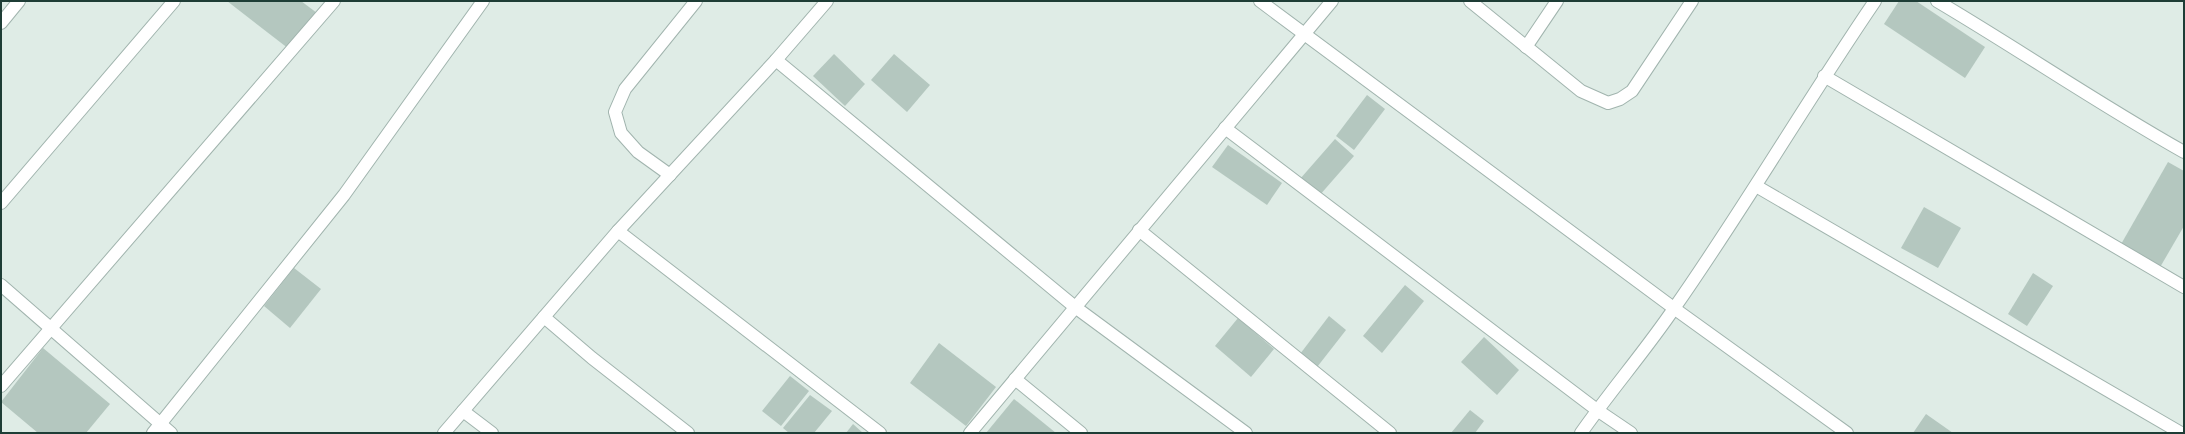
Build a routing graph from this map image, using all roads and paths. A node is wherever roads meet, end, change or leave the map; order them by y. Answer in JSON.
{"nodes":[{"id":1,"x":19,"y":1,"type":"edge"},
{"id":2,"x":174,"y":1,"type":"edge"},
{"id":3,"x":334,"y":1,"type":"edge"},
{"id":4,"x":483,"y":1,"type":"edge"},
{"id":5,"x":696,"y":1,"type":"edge"},
{"id":6,"x":827,"y":1,"type":"edge"},
{"id":7,"x":1260,"y":1,"type":"edge"},
{"id":8,"x":1332,"y":1,"type":"edge"},
{"id":9,"x":1470,"y":1,"type":"edge"},
{"id":10,"x":1557,"y":1,"type":"edge"},
{"id":11,"x":1692,"y":1,"type":"edge"},
{"id":12,"x":1875,"y":1,"type":"edge"},
{"id":13,"x":1937,"y":1,"type":"edge"},
{"id":14,"x":1,"y":23,"type":"edge"},
{"id":15,"x":1304,"y":33,"type":"junction"},
{"id":16,"x":1526,"y":47,"type":"junction"},
{"id":17,"x":776,"y":60,"type":"junction"},
{"id":18,"x":1824,"y":76,"type":"junction"},
{"id":19,"x":1225,"y":128,"type":"junction"},
{"id":20,"x":2184,"y":152,"type":"edge"},
{"id":21,"x":670,"y":175,"type":"junction"},
{"id":22,"x":1756,"y":186,"type":"junction"},
{"id":23,"x":1,"y":203,"type":"edge"},
{"id":24,"x":1139,"y":230,"type":"junction"},
{"id":25,"x":618,"y":231,"type":"junction"},
{"id":26,"x":1,"y":285,"type":"edge"},
{"id":27,"x":2184,"y":287,"type":"edge"},
{"id":28,"x":1076,"y":307,"type":"junction"},
{"id":29,"x":1675,"y":309,"type":"junction"},
{"id":30,"x":544,"y":317,"type":"junction"},
{"id":31,"x":49,"y":329,"type":"junction"},
{"id":32,"x":1015,"y":379,"type":"junction"},
{"id":33,"x":1,"y":386,"type":"edge"},
{"id":34,"x":1597,"y":410,"type":"junction"},
{"id":35,"x":463,"y":411,"type":"junction"},
{"id":36,"x":157,"y":429,"type":"edge"},
{"id":37,"x":171,"y":433,"type":"edge"},
{"id":38,"x":444,"y":433,"type":"edge"},
{"id":39,"x":492,"y":433,"type":"edge"},
{"id":40,"x":688,"y":433,"type":"edge"},
{"id":41,"x":880,"y":433,"type":"edge"},
{"id":42,"x":970,"y":433,"type":"edge"},
{"id":43,"x":1081,"y":433,"type":"edge"},
{"id":44,"x":1246,"y":433,"type":"edge"},
{"id":45,"x":1390,"y":433,"type":"edge"},
{"id":46,"x":1581,"y":433,"type":"edge"},
{"id":47,"x":1631,"y":433,"type":"edge"},
{"id":48,"x":1847,"y":433,"type":"edge"},
{"id":49,"x":2181,"y":433,"type":"edge"}],
"edges":[{"from":1,"to":14,"type":"street"},
{"from":2,"to":23,"type":"street"},
{"from":3,"to":31,"type":"street"},
{"from":4,"to":36,"type":"street"},
{"from":5,"to":21,"type":"street"},
{"from":6,"to":17,"type":"street"},
{"from":7,"to":15,"type":"street"},
{"from":8,"to":15,"type":"street"},
{"from":9,"to":16,"type":"street"},
{"from":10,"to":16,"type":"street"},
{"from":11,"to":16,"type":"street"},
{"from":12,"to":18,"type":"street"},
{"from":13,"to":20,"type":"street"},
{"from":15,"to":19,"type":"street"},
{"from":15,"to":29,"type":"street"},
{"from":17,"to":21,"type":"street"},
{"from":17,"to":28,"type":"street"},
{"from":18,"to":22,"type":"street"},
{"from":18,"to":27,"type":"street"},
{"from":19,"to":24,"type":"street"},
{"from":19,"to":34,"type":"street"},
{"from":21,"to":25,"type":"street"},
{"from":22,"to":29,"type":"street"},
{"from":22,"to":49,"type":"street"},
{"from":24,"to":28,"type":"street"},
{"from":24,"to":45,"type":"street"},
{"from":25,"to":30,"type":"street"},
{"from":25,"to":41,"type":"street"},
{"from":26,"to":31,"type":"street"},
{"from":28,"to":32,"type":"street"},
{"from":28,"to":44,"type":"street"},
{"from":29,"to":34,"type":"street"},
{"from":29,"to":48,"type":"street"},
{"from":30,"to":35,"type":"street"},
{"from":30,"to":40,"type":"street"},
{"from":31,"to":33,"type":"street"},
{"from":31,"to":36,"type":"street"},
{"from":32,"to":42,"type":"street"},
{"from":32,"to":43,"type":"street"},
{"from":34,"to":46,"type":"street"},
{"from":34,"to":47,"type":"street"},
{"from":35,"to":38,"type":"street"},
{"from":35,"to":39,"type":"street"},
{"from":36,"to":37,"type":"street"}]}
